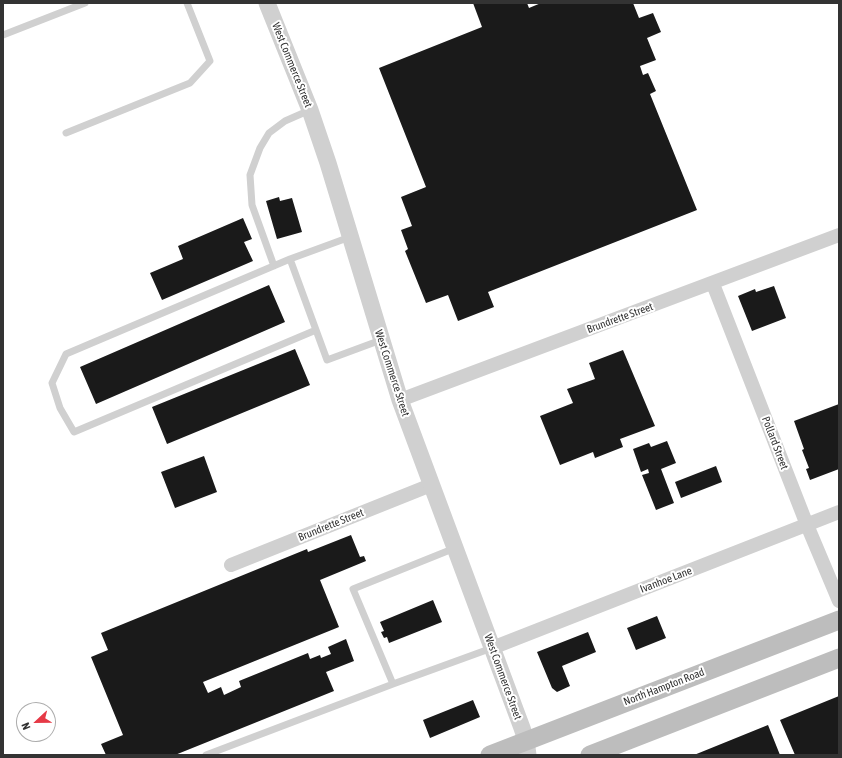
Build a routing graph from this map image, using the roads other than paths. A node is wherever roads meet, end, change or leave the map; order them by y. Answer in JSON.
{"nodes":[{"id":1,"x":85,"y":3,"type":"edge"},
{"id":2,"x":187,"y":3,"type":"edge"},
{"id":3,"x":267,"y":3,"type":"edge"},
{"id":4,"x":3,"y":35,"type":"edge"},
{"id":5,"x":310,"y":110,"type":"junction"},
{"id":6,"x":66,"y":133,"type":"dead end"},
{"id":7,"x":839,"y":235,"type":"edge"},
{"id":8,"x":350,"y":237,"type":"junction"},
{"id":9,"x":290,"y":259,"type":"junction"},
{"id":10,"x":274,"y":266,"type":"junction"},
{"id":11,"x":713,"y":284,"type":"junction"},
{"id":12,"x":316,"y":330,"type":"junction"},
{"id":13,"x":381,"y":340,"type":"junction"},
{"id":14,"x":400,"y":400,"type":"junction"},
{"id":15,"x":431,"y":485,"type":"junction"},
{"id":16,"x":839,"y":512,"type":"edge"},
{"id":17,"x":807,"y":525,"type":"junction"},
{"id":18,"x":455,"y":548,"type":"junction"},
{"id":19,"x":231,"y":565,"type":"dead end"},
{"id":20,"x":839,"y":601,"type":"edge"},
{"id":21,"x":839,"y":620,"type":"edge"},
{"id":22,"x":492,"y":648,"type":"junction"},
{"id":23,"x":839,"y":658,"type":"edge"},
{"id":24,"x":393,"y":684,"type":"junction"},
{"id":25,"x":527,"y":748,"type":"edge"},
{"id":26,"x":620,"y":748,"type":"edge"},
{"id":27,"x":206,"y":755,"type":"edge"},
{"id":28,"x":490,"y":755,"type":"edge"},
{"id":29,"x":540,"y":755,"type":"edge"},
{"id":30,"x":590,"y":755,"type":"edge"}],
"edges":[{"from":1,"to":4,"type":"lane"},
{"from":2,"to":6,"type":"lane"},
{"from":3,"to":5,"type":"street","name":"West Commerce Street"},
{"from":5,"to":8,"type":"street","name":"West Commerce Street"},
{"from":5,"to":10,"type":"lane"},
{"from":7,"to":11,"type":"street","name":"Brundrette Street"},
{"from":8,"to":9,"type":"lane"},
{"from":8,"to":13,"type":"street","name":"West Commerce Street"},
{"from":9,"to":10,"type":"lane"},
{"from":9,"to":12,"type":"lane"},
{"from":10,"to":12,"type":"lane"},
{"from":11,"to":14,"type":"street","name":"Brundrette Street"},
{"from":11,"to":17,"type":"street","name":"Pollard Street"},
{"from":12,"to":13,"type":"lane"},
{"from":13,"to":14,"type":"street","name":"West Commerce Street"},
{"from":14,"to":15,"type":"street","name":"West Commerce Street"},
{"from":15,"to":18,"type":"street","name":"West Commerce Street"},
{"from":15,"to":19,"type":"street","name":"Brundrette Street"},
{"from":16,"to":17,"type":"street","name":"Ivanhoe Lane"},
{"from":17,"to":20,"type":"street","name":"Pollard Street"},
{"from":17,"to":22,"type":"street","name":"Ivanhoe Lane"},
{"from":18,"to":22,"type":"street","name":"West Commerce Street"},
{"from":18,"to":24,"type":"lane"},
{"from":21,"to":25,"type":"main road","name":"North Hampton Road"},
{"from":22,"to":24,"type":"lane"},
{"from":22,"to":25,"type":"street","name":"West Commerce Street"},
{"from":23,"to":26,"type":"main road"},
{"from":24,"to":27,"type":"lane"},
{"from":25,"to":28,"type":"main road","name":"North Hampton Road"},
{"from":25,"to":29,"type":"street","name":"West Commerce Street"},
{"from":26,"to":30,"type":"main road"}]}
